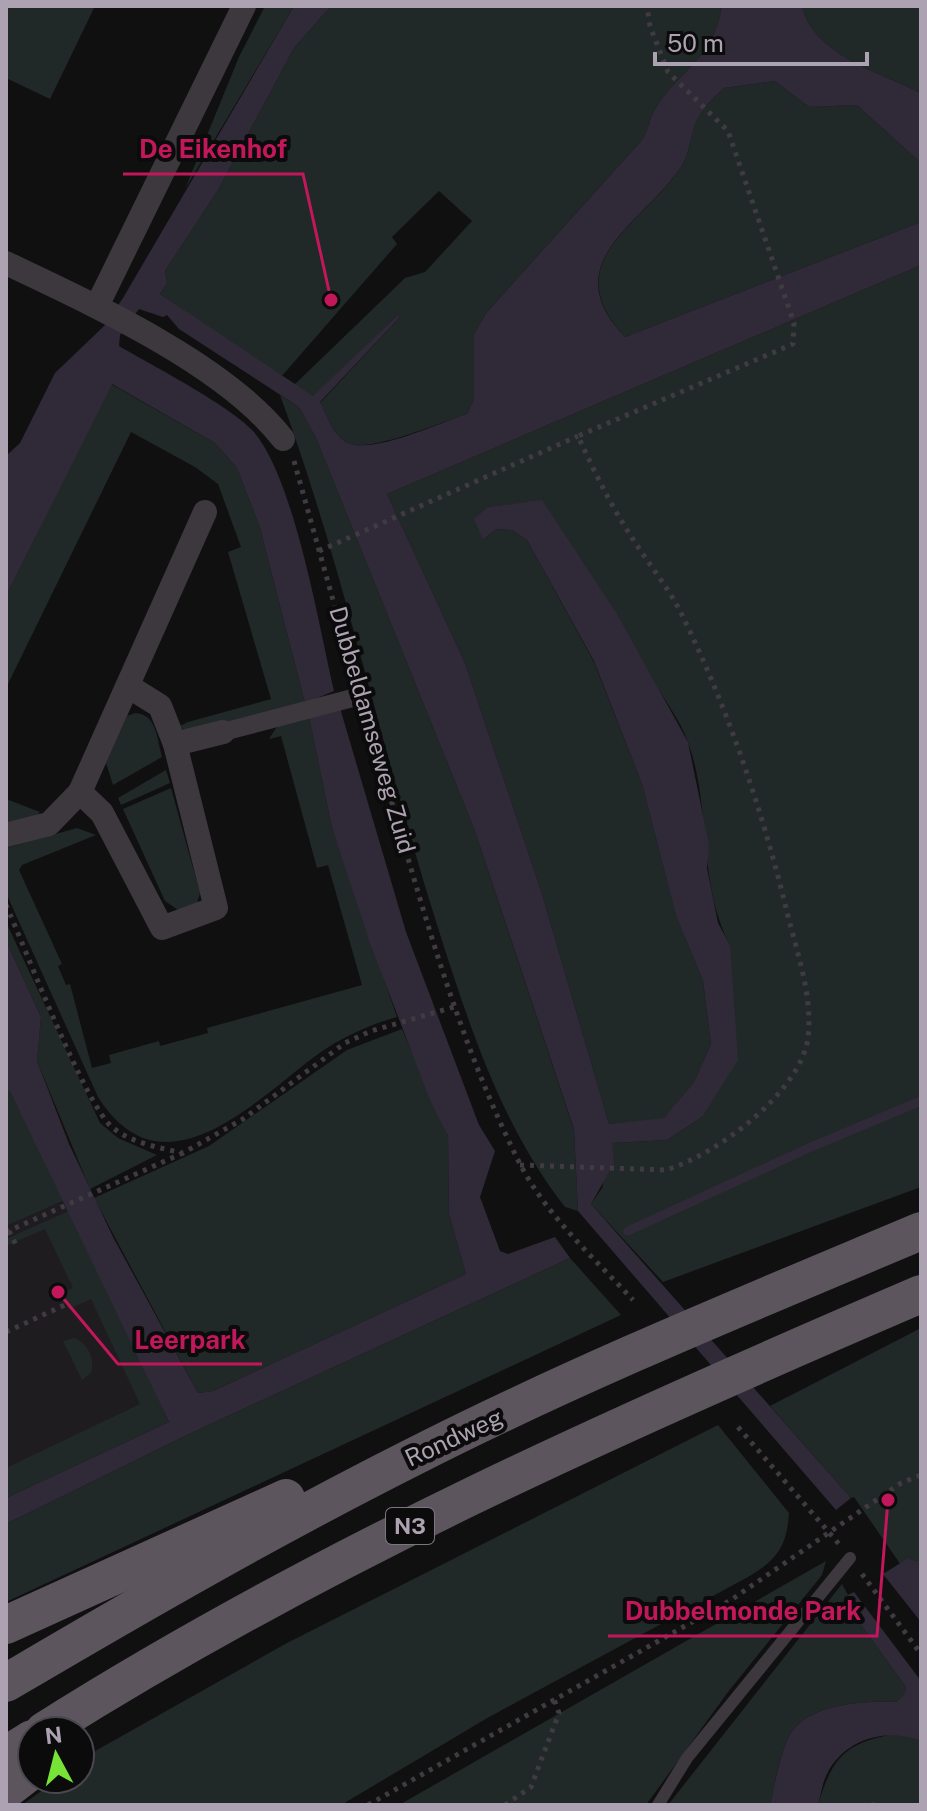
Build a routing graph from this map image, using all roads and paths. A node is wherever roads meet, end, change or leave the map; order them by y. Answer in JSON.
{"nodes":[{"id":1,"x":244,"y":6,"type":"edge"},
{"id":2,"x":647,"y":6,"type":"edge"},
{"id":3,"x":6,"y":263,"type":"edge"},
{"id":4,"x":103,"y":310,"type":"junction"},
{"id":5,"x":578,"y":436,"type":"junction"},
{"id":6,"x":283,"y":439,"type":"joint"},
{"id":7,"x":205,"y":512,"type":"dead end"},
{"id":8,"x":319,"y":551,"type":"junction"},
{"id":9,"x":128,"y":686,"type":"junction"},
{"id":10,"x":352,"y":698,"type":"junction"},
{"id":11,"x":223,"y":732,"type":"joint"},
{"id":12,"x":175,"y":744,"type":"junction"},
{"id":13,"x":80,"y":792,"type":"junction"},
{"id":14,"x":6,"y":835,"type":"edge"},
{"id":15,"x":6,"y":905,"type":"edge"},
{"id":16,"x":454,"y":1007,"type":"junction"},
{"id":17,"x":183,"y":1153,"type":"junction"},
{"id":18,"x":520,"y":1165,"type":"junction"},
{"id":19,"x":921,"y":1231,"type":"edge"},
{"id":20,"x":8,"y":1232,"type":"edge"},
{"id":21,"x":16,"y":1245,"type":"dead end"},
{"id":22,"x":921,"y":1294,"type":"edge"},
{"id":23,"x":633,"y":1300,"type":"dead end"},
{"id":24,"x":67,"y":1304,"type":"dead end"},
{"id":25,"x":6,"y":1332,"type":"edge"},
{"id":26,"x":738,"y":1427,"type":"dead end"},
{"id":27,"x":414,"y":1456,"type":"junction"},
{"id":28,"x":921,"y":1475,"type":"edge"},
{"id":29,"x":830,"y":1532,"type":"junction"},
{"id":30,"x":850,"y":1558,"type":"joint"},
{"id":31,"x":6,"y":1625,"type":"edge"},
{"id":32,"x":921,"y":1654,"type":"edge"},
{"id":33,"x":138,"y":1671,"type":"junction"},
{"id":34,"x":6,"y":1683,"type":"edge"},
{"id":35,"x":554,"y":1699,"type":"junction"},
{"id":36,"x":69,"y":1715,"type":"edge"},
{"id":37,"x":96,"y":1725,"type":"edge"},
{"id":38,"x":368,"y":1805,"type":"edge"},
{"id":39,"x":505,"y":1805,"type":"edge"},
{"id":40,"x":658,"y":1805,"type":"edge"}],
"edges":[{"from":1,"to":4,"type":"street"},
{"from":2,"to":5,"type":"path"},
{"from":3,"to":4,"type":"street"},
{"from":4,"to":6,"type":"street"},
{"from":5,"to":8,"type":"path"},
{"from":5,"to":18,"type":"path"},
{"from":6,"to":8,"type":"path","name":"Dubbeldamseweg Zuid"},
{"from":7,"to":9,"type":"street"},
{"from":8,"to":10,"type":"path","name":"Dubbeldamseweg Zuid"},
{"from":9,"to":12,"type":"street"},
{"from":9,"to":13,"type":"street"},
{"from":10,"to":11,"type":"street"},
{"from":10,"to":16,"type":"path","name":"Dubbeldamseweg Zuid"},
{"from":11,"to":12,"type":"street"},
{"from":12,"to":13,"type":"street"},
{"from":13,"to":14,"type":"street"},
{"from":15,"to":17,"type":"path"},
{"from":16,"to":17,"type":"path"},
{"from":16,"to":18,"type":"path","name":"Dubbeldamseweg Zuid"},
{"from":17,"to":20,"type":"path"},
{"from":18,"to":23,"type":"path","name":"Dubbeldamseweg Zuid"},
{"from":19,"to":27,"type":"highway","name":"Rondweg","number":"N3"},
{"from":20,"to":21,"type":"path"},
{"from":22,"to":33,"type":"highway","number":"N3"},
{"from":24,"to":25,"type":"path"},
{"from":26,"to":29,"type":"path"},
{"from":27,"to":31,"type":"highway","number":"N3"},
{"from":27,"to":34,"type":"highway","name":"Rondweg","number":"N3"},
{"from":28,"to":29,"type":"path"},
{"from":29,"to":35,"type":"path"},
{"from":30,"to":32,"type":"path"},
{"from":30,"to":40,"type":"lane"},
{"from":33,"to":36,"type":"highway","number":"N3"},
{"from":33,"to":37,"type":"highway","number":"N3"},
{"from":35,"to":38,"type":"path"},
{"from":35,"to":39,"type":"path"}]}
